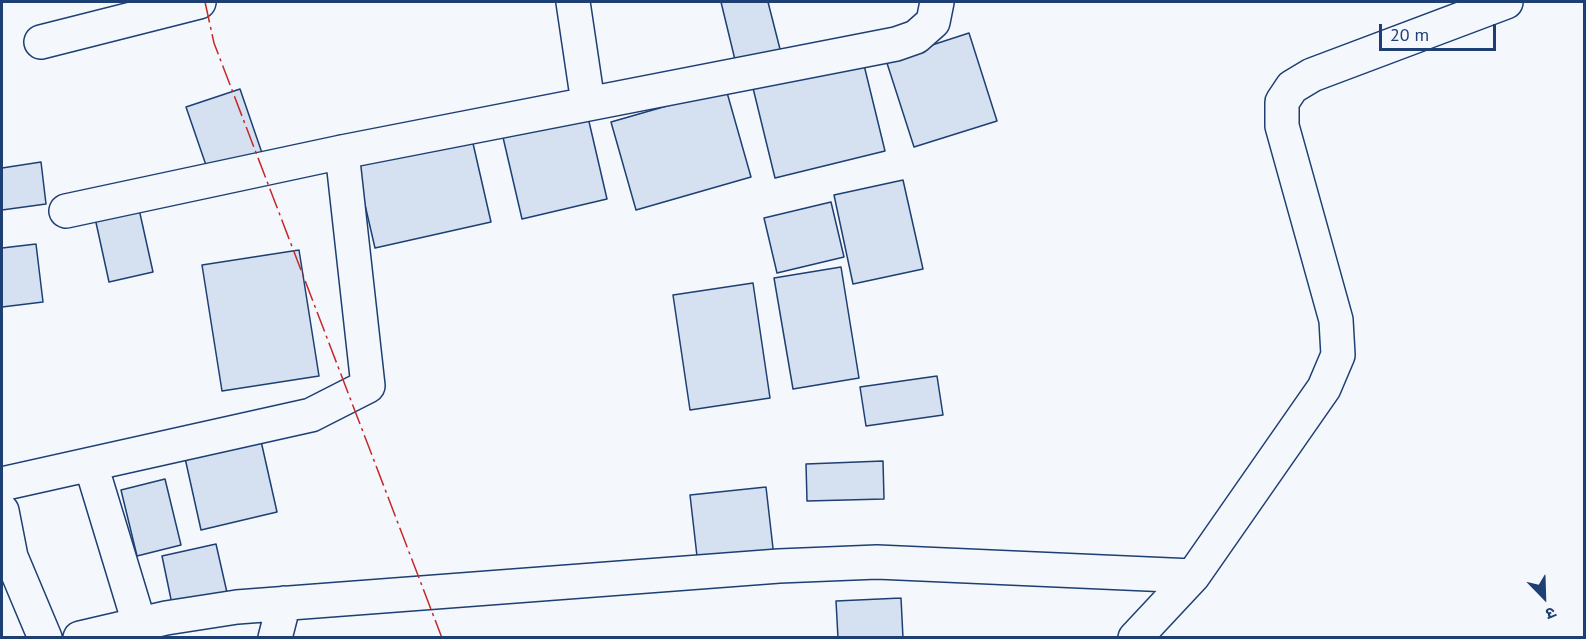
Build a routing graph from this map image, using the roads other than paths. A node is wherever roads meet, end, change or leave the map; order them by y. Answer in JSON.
{"nodes":[{"id":1,"x":199,"y":2,"type":"edge"},
{"id":2,"x":573,"y":2,"type":"edge"},
{"id":3,"x":937,"y":2,"type":"edge"},
{"id":4,"x":1506,"y":2,"type":"edge"},
{"id":5,"x":41,"y":42,"type":"dead end"},
{"id":6,"x":588,"y":103,"type":"junction"},
{"id":7,"x":342,"y":152,"type":"junction"},
{"id":8,"x":66,"y":211,"type":"dead end"},
{"id":9,"x":91,"y":465,"type":"junction"},
{"id":10,"x":2,"y":484,"type":"edge"},
{"id":11,"x":2,"y":511,"type":"edge"},
{"id":12,"x":1193,"y":576,"type":"junction"},
{"id":13,"x":284,"y":603,"type":"junction"},
{"id":14,"x":139,"y":623,"type":"junction"},
{"id":15,"x":45,"y":638,"type":"edge"},
{"id":16,"x":80,"y":638,"type":"edge"},
{"id":17,"x":275,"y":638,"type":"edge"},
{"id":18,"x":1135,"y":638,"type":"edge"}],
"edges":[{"from":1,"to":5,"type":"street"},
{"from":2,"to":6,"type":"street"},
{"from":3,"to":6,"type":"street"},
{"from":4,"to":12,"type":"street"},
{"from":6,"to":7,"type":"street"},
{"from":7,"to":8,"type":"street"},
{"from":7,"to":9,"type":"street"},
{"from":9,"to":10,"type":"street"},
{"from":9,"to":14,"type":"street"},
{"from":11,"to":15,"type":"street"},
{"from":12,"to":13,"type":"street"},
{"from":12,"to":18,"type":"street"},
{"from":13,"to":14,"type":"street"},
{"from":13,"to":17,"type":"street"},
{"from":14,"to":16,"type":"street"}]}
